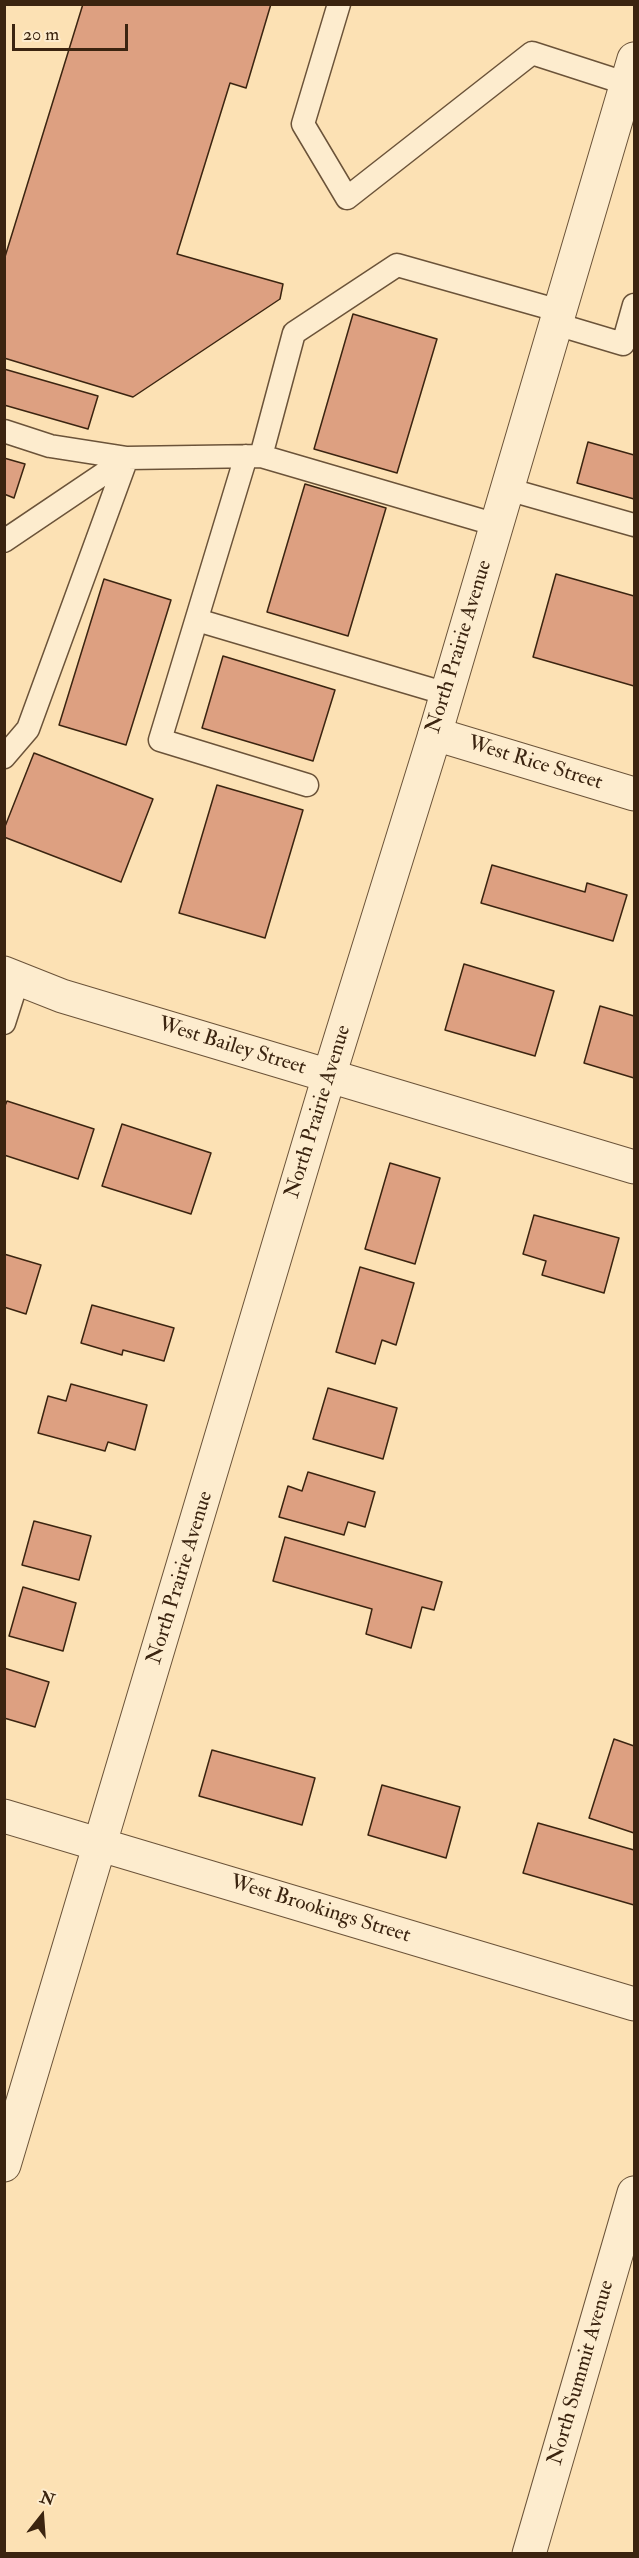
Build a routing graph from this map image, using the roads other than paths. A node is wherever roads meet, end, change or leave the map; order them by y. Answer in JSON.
{"nodes":[{"id":1,"x":339,"y":4,"type":"edge"},
{"id":2,"x":632,"y":76,"type":"edge"},
{"id":3,"x":634,"y":305,"type":"edge"},
{"id":4,"x":558,"y":317,"type":"junction"},
{"id":5,"x":4,"y":431,"type":"edge"},
{"id":6,"x":254,"y":456,"type":"junction"},
{"id":7,"x":126,"y":458,"type":"junction"},
{"id":8,"x":507,"y":489,"type":"junction"},
{"id":9,"x":497,"y":525,"type":"junction"},
{"id":10,"x":634,"y":525,"type":"edge"},
{"id":11,"x":4,"y":541,"type":"edge"},
{"id":12,"x":197,"y":620,"type":"junction"},
{"id":13,"x":447,"y":694,"type":"junction"},
{"id":14,"x":435,"y":734,"type":"junction"},
{"id":15,"x":4,"y":756,"type":"edge"},
{"id":16,"x":307,"y":785,"type":"dead end"},
{"id":17,"x":634,"y":794,"type":"edge"},
{"id":18,"x":11,"y":976,"type":"edge"},
{"id":19,"x":4,"y":1023,"type":"edge"},
{"id":20,"x":329,"y":1076,"type":"junction"},
{"id":21,"x":634,"y":1167,"type":"edge"},
{"id":22,"x":4,"y":1816,"type":"edge"},
{"id":23,"x":101,"y":1845,"type":"junction"},
{"id":24,"x":634,"y":2004,"type":"edge"},
{"id":25,"x":4,"y":2165,"type":"edge"},
{"id":26,"x":634,"y":2193,"type":"edge"},
{"id":27,"x":529,"y":2553,"type":"edge"}],
"edges":[{"from":1,"to":2,"type":"lane"},
{"from":2,"to":4,"type":"street","name":"North Prairie Avenue"},
{"from":3,"to":4,"type":"lane"},
{"from":4,"to":6,"type":"lane"},
{"from":4,"to":8,"type":"street","name":"North Prairie Avenue"},
{"from":5,"to":7,"type":"lane"},
{"from":6,"to":7,"type":"lane"},
{"from":6,"to":9,"type":"lane"},
{"from":6,"to":12,"type":"lane"},
{"from":7,"to":11,"type":"lane"},
{"from":7,"to":15,"type":"lane"},
{"from":8,"to":9,"type":"street","name":"North Prairie Avenue"},
{"from":8,"to":10,"type":"lane"},
{"from":9,"to":13,"type":"street","name":"North Prairie Avenue"},
{"from":12,"to":13,"type":"lane"},
{"from":12,"to":16,"type":"lane"},
{"from":13,"to":14,"type":"street","name":"North Prairie Avenue"},
{"from":14,"to":17,"type":"street","name":"West Rice Street"},
{"from":14,"to":20,"type":"street","name":"North Prairie Avenue"},
{"from":18,"to":19,"type":"lane"},
{"from":18,"to":20,"type":"street","name":"West Bailey Street"},
{"from":20,"to":21,"type":"street","name":"West Bailey Street"},
{"from":20,"to":23,"type":"street","name":"North Prairie Avenue"},
{"from":22,"to":23,"type":"street","name":"West Brookings Street"},
{"from":23,"to":24,"type":"street","name":"West Brookings Street"},
{"from":23,"to":25,"type":"street","name":"North Prairie Avenue"},
{"from":26,"to":27,"type":"street","name":"North Summit Avenue"}]}
